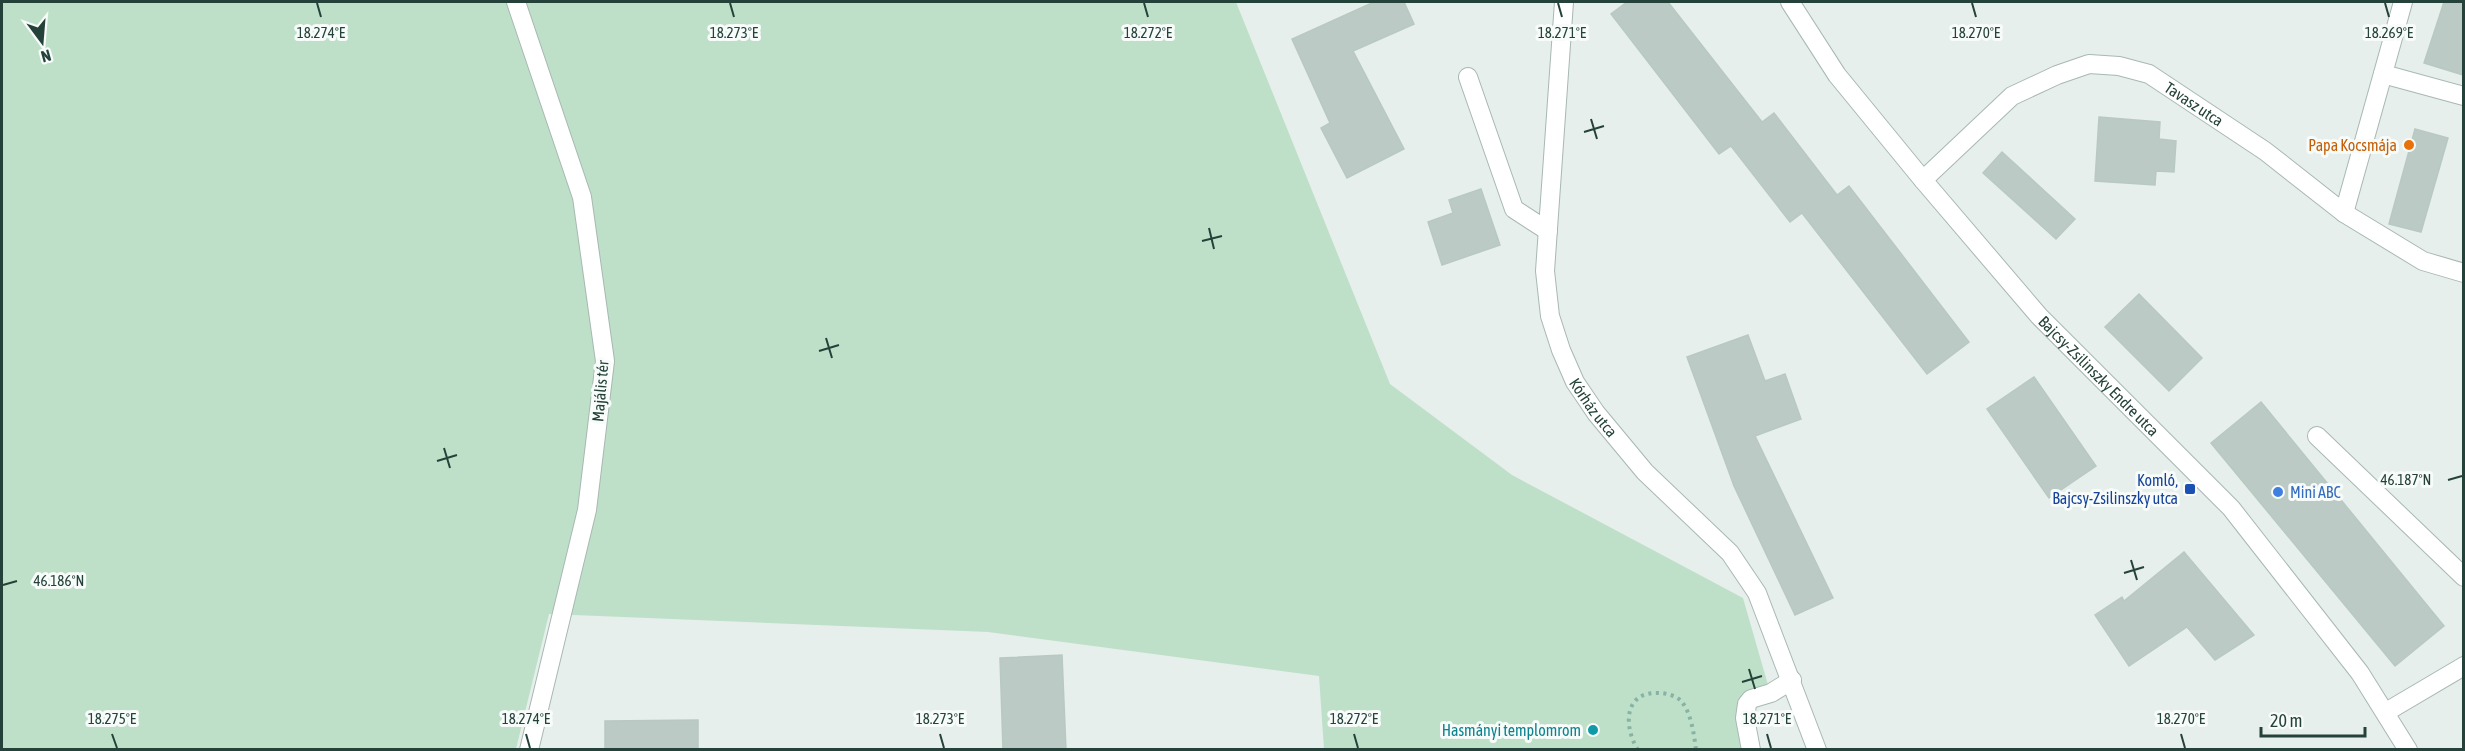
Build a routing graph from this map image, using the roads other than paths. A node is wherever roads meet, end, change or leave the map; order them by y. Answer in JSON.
{"nodes":[{"id":1,"x":516,"y":2,"type":"edge"},
{"id":2,"x":1564,"y":2,"type":"edge"},
{"id":3,"x":1790,"y":2,"type":"edge"},
{"id":4,"x":2403,"y":2,"type":"edge"},
{"id":5,"x":2383,"y":74,"type":"junction"},
{"id":6,"x":1468,"y":77,"type":"dead end"},
{"id":7,"x":2463,"y":96,"type":"edge"},
{"id":8,"x":1923,"y":180,"type":"junction"},
{"id":9,"x":2344,"y":213,"type":"junction"},
{"id":10,"x":1548,"y":231,"type":"junction"},
{"id":11,"x":2463,"y":273,"type":"edge"},
{"id":12,"x":2318,"y":436,"type":"dead end"},
{"id":13,"x":2463,"y":577,"type":"edge"},
{"id":14,"x":2463,"y":666,"type":"edge"},
{"id":15,"x":1792,"y":680,"type":"junction"},
{"id":16,"x":2386,"y":712,"type":"junction"},
{"id":17,"x":530,"y":750,"type":"edge"},
{"id":18,"x":1751,"y":750,"type":"edge"},
{"id":19,"x":1817,"y":750,"type":"edge"},
{"id":20,"x":2408,"y":750,"type":"edge"}],
"edges":[{"from":1,"to":17,"type":"street","name":"Majális tér"},
{"from":2,"to":10,"type":"street","name":"Kórház utca"},
{"from":3,"to":8,"type":"street","name":"Bajcsy-Zsilinszky Endre utca"},
{"from":4,"to":5,"type":"street"},
{"from":5,"to":7,"type":"street"},
{"from":5,"to":9,"type":"street"},
{"from":6,"to":10,"type":"street"},
{"from":8,"to":9,"type":"street","name":"Tavasz utca"},
{"from":8,"to":16,"type":"street","name":"Bajcsy-Zsilinszky Endre utca"},
{"from":9,"to":11,"type":"street","name":"Tavasz utca"},
{"from":10,"to":15,"type":"street","name":"Kórház utca"},
{"from":12,"to":13,"type":"street"},
{"from":14,"to":16,"type":"street"},
{"from":15,"to":18,"type":"street"},
{"from":15,"to":19,"type":"street","name":"Kórház utca"},
{"from":16,"to":20,"type":"street","name":"Bajcsy-Zsilinszky Endre utca"}]}
